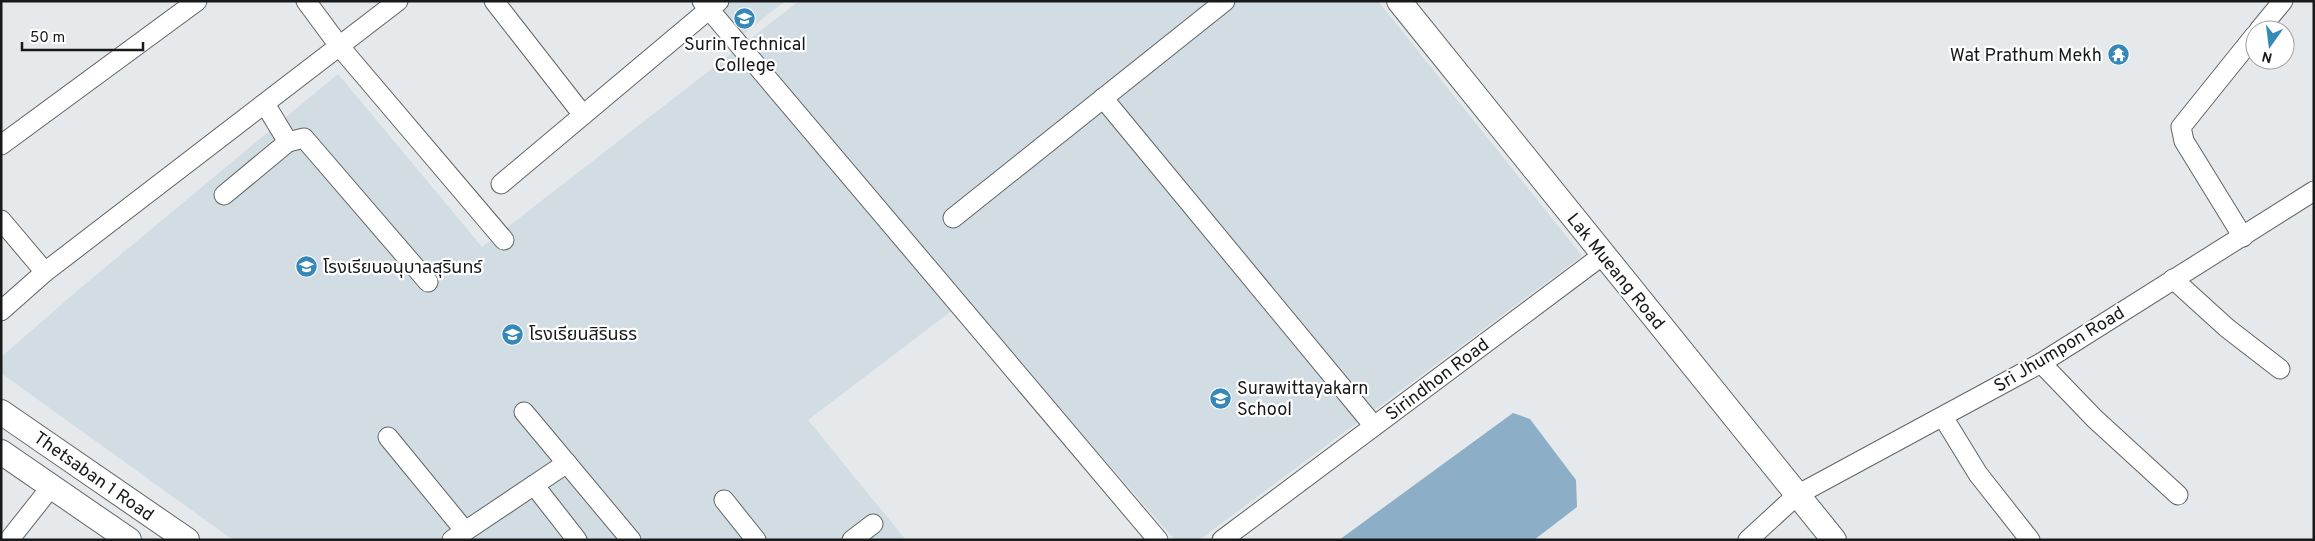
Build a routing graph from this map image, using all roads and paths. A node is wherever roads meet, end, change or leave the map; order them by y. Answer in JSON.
{"nodes":[{"id":1,"x":197,"y":1,"type":"edge"},
{"id":2,"x":306,"y":1,"type":"edge"},
{"id":3,"x":398,"y":1,"type":"edge"},
{"id":4,"x":494,"y":1,"type":"edge"},
{"id":5,"x":1225,"y":1,"type":"edge"},
{"id":6,"x":1399,"y":1,"type":"edge"},
{"id":7,"x":2283,"y":1,"type":"edge"},
{"id":8,"x":710,"y":4,"type":"edge"},
{"id":9,"x":2267,"y":20,"type":"edge"},
{"id":10,"x":340,"y":47,"type":"junction"},
{"id":11,"x":2245,"y":47,"type":"edge"},
{"id":12,"x":1103,"y":98,"type":"junction"},
{"id":13,"x":265,"y":104,"type":"junction"},
{"id":14,"x":583,"y":116,"type":"junction"},
{"id":15,"x":288,"y":142,"type":"junction"},
{"id":16,"x":1,"y":145,"type":"edge"},
{"id":17,"x":501,"y":184,"type":"dead end"},
{"id":18,"x":2314,"y":191,"type":"edge"},
{"id":19,"x":224,"y":195,"type":"dead end"},
{"id":20,"x":953,"y":218,"type":"dead end"},
{"id":21,"x":1,"y":220,"type":"edge"},
{"id":22,"x":2242,"y":236,"type":"junction"},
{"id":23,"x":504,"y":240,"type":"dead end"},
{"id":24,"x":1603,"y":254,"type":"junction"},
{"id":25,"x":45,"y":272,"type":"junction"},
{"id":26,"x":2173,"y":280,"type":"junction"},
{"id":27,"x":428,"y":282,"type":"dead end"},
{"id":28,"x":1,"y":311,"type":"edge"},
{"id":29,"x":2040,"y":363,"type":"junction"},
{"id":30,"x":2280,"y":369,"type":"dead end"},
{"id":31,"x":1,"y":412,"type":"edge"},
{"id":32,"x":524,"y":412,"type":"dead end"},
{"id":33,"x":1943,"y":417,"type":"junction"},
{"id":34,"x":1374,"y":426,"type":"junction"},
{"id":35,"x":388,"y":437,"type":"dead end"},
{"id":36,"x":1,"y":452,"type":"edge"},
{"id":37,"x":567,"y":463,"type":"junction"},
{"id":38,"x":534,"y":485,"type":"junction"},
{"id":39,"x":51,"y":486,"type":"junction"},
{"id":40,"x":1797,"y":495,"type":"junction"},
{"id":41,"x":2178,"y":495,"type":"dead end"},
{"id":42,"x":724,"y":500,"type":"dead end"},
{"id":43,"x":873,"y":524,"type":"dead end"},
{"id":44,"x":458,"y":535,"type":"edge"},
{"id":45,"x":2029,"y":538,"type":"edge"},
{"id":46,"x":9,"y":540,"type":"edge"},
{"id":47,"x":129,"y":540,"type":"edge"},
{"id":48,"x":187,"y":540,"type":"edge"},
{"id":49,"x":577,"y":540,"type":"edge"},
{"id":50,"x":631,"y":540,"type":"edge"},
{"id":51,"x":756,"y":540,"type":"edge"},
{"id":52,"x":852,"y":540,"type":"edge"},
{"id":53,"x":1158,"y":540,"type":"edge"},
{"id":54,"x":1222,"y":540,"type":"edge"},
{"id":55,"x":1748,"y":540,"type":"edge"},
{"id":56,"x":1834,"y":540,"type":"edge"}],
"edges":[{"from":1,"to":16,"type":"street"},
{"from":2,"to":10,"type":"street"},
{"from":3,"to":10,"type":"street"},
{"from":4,"to":14,"type":"street"},
{"from":5,"to":12,"type":"street"},
{"from":6,"to":24,"type":"main road","name":"Lak Mueang Road"},
{"from":7,"to":9,"type":"street"},
{"from":8,"to":14,"type":"street"},
{"from":8,"to":53,"type":"street"},
{"from":10,"to":13,"type":"street"},
{"from":10,"to":23,"type":"street"},
{"from":11,"to":22,"type":"street"},
{"from":12,"to":20,"type":"street"},
{"from":12,"to":34,"type":"street"},
{"from":13,"to":15,"type":"street"},
{"from":13,"to":25,"type":"street"},
{"from":14,"to":17,"type":"street"},
{"from":15,"to":19,"type":"street"},
{"from":15,"to":27,"type":"street"},
{"from":18,"to":22,"type":"street","name":"Sri Jhumpon Road"},
{"from":21,"to":25,"type":"street"},
{"from":22,"to":26,"type":"street","name":"Sri Jhumpon Road"},
{"from":24,"to":34,"type":"street","name":"Sirindhon Road"},
{"from":24,"to":40,"type":"main road","name":"Lak Mueang Road"},
{"from":25,"to":28,"type":"street"},
{"from":26,"to":29,"type":"street","name":"Sri Jhumpon Road"},
{"from":26,"to":30,"type":"street"},
{"from":29,"to":33,"type":"street","name":"Sri Jhumpon Road"},
{"from":29,"to":41,"type":"street"},
{"from":31,"to":48,"type":"main road","name":"Thetsaban 1 Road"},
{"from":32,"to":37,"type":"street"},
{"from":33,"to":40,"type":"street","name":"Sri Jhumpon Road"},
{"from":33,"to":45,"type":"street"},
{"from":34,"to":54,"type":"street","name":"Sirindhon Road"},
{"from":35,"to":44,"type":"street"},
{"from":36,"to":39,"type":"main road","name":"Thetsaban 1 Road"},
{"from":37,"to":38,"type":"street"},
{"from":37,"to":50,"type":"street"},
{"from":38,"to":44,"type":"street"},
{"from":38,"to":49,"type":"street"},
{"from":39,"to":46,"type":"street"},
{"from":39,"to":47,"type":"main road","name":"Thetsaban 1 Road"},
{"from":40,"to":55,"type":"street","name":"Sri Jhumpon Road"},
{"from":40,"to":56,"type":"main road","name":"Lak Mueang Road"},
{"from":42,"to":51,"type":"street"},
{"from":43,"to":52,"type":"street"}]}
